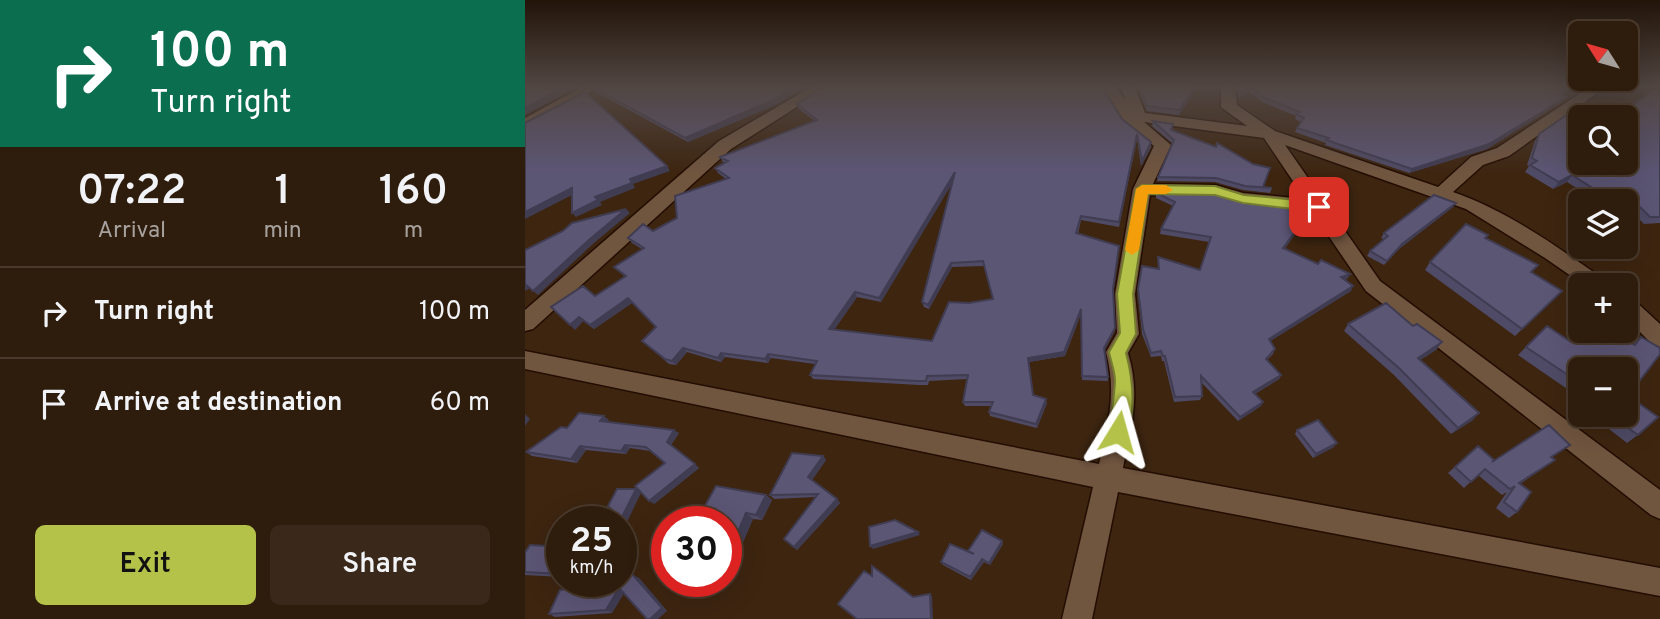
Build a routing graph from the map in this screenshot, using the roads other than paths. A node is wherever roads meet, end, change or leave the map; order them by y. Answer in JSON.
{"nodes":[{"id":1,"x":773,"y":116,"type":"edge"},
{"id":2,"x":1242,"y":116,"type":"edge"},
{"id":3,"x":1556,"y":116,"type":"edge"},
{"id":4,"x":1134,"y":118,"type":"joint"},
{"id":5,"x":1269,"y":134,"type":"junction"},
{"id":6,"x":1142,"y":189,"type":"junction"},
{"id":7,"x":1442,"y":194,"type":"junction"},
{"id":8,"x":1319,"y":207,"type":"junction"},
{"id":9,"x":1580,"y":273,"type":"edge"},
{"id":10,"x":1638,"y":317,"type":"edge"},
{"id":11,"x":525,"y":323,"type":"edge"},
{"id":12,"x":1660,"y":338,"type":"edge"},
{"id":13,"x":525,"y":360,"type":"edge"},
{"id":14,"x":1109,"y":478,"type":"junction"},
{"id":15,"x":1660,"y":504,"type":"edge"},
{"id":16,"x":1660,"y":582,"type":"edge"},
{"id":17,"x":1077,"y":619,"type":"edge"}],
"edges":[{"from":1,"to":11,"type":"street"},
{"from":2,"to":5,"type":"street"},
{"from":3,"to":7,"type":"street"},
{"from":4,"to":5,"type":"street"},
{"from":4,"to":6,"type":"street"},
{"from":5,"to":7,"type":"street"},
{"from":5,"to":8,"type":"street"},
{"from":6,"to":8,"type":"street"},
{"from":6,"to":14,"type":"street"},
{"from":7,"to":9,"type":"street"},
{"from":8,"to":15,"type":"street"},
{"from":10,"to":12,"type":"street"},
{"from":13,"to":14,"type":"street"},
{"from":14,"to":16,"type":"street"},
{"from":14,"to":17,"type":"street"}]}
